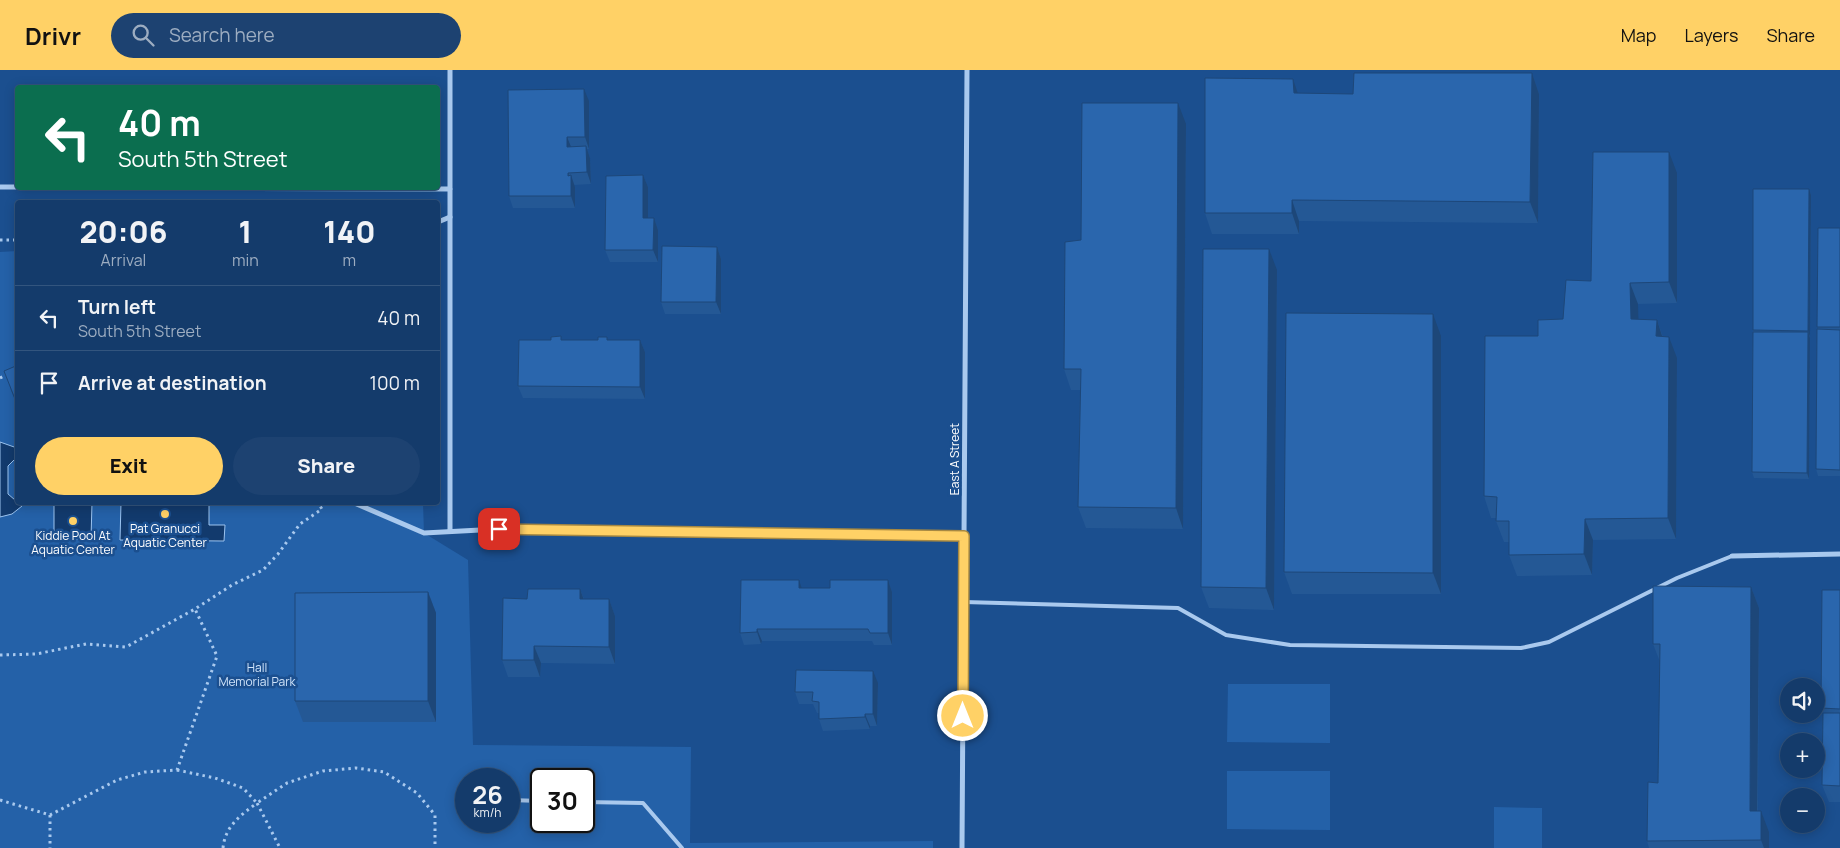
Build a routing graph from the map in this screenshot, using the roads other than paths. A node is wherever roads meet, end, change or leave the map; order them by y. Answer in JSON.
{"nodes":[{"id":1,"x":450,"y":70,"type":"edge"},
{"id":2,"x":967,"y":70,"type":"edge"},
{"id":3,"x":0,"y":187,"type":"edge"},
{"id":4,"x":15,"y":187,"type":"edge"},
{"id":5,"x":440,"y":189,"type":"edge"},
{"id":6,"x":450,"y":189,"type":"junction"},
{"id":7,"x":450,"y":217,"type":"junction"},
{"id":8,"x":440,"y":221,"type":"edge"},
{"id":9,"x":359,"y":505,"type":"edge"},
{"id":10,"x":450,"y":530,"type":"junction"},
{"id":11,"x":964,"y":536,"type":"junction"},
{"id":12,"x":1840,"y":554,"type":"edge"},
{"id":13,"x":1732,"y":556,"type":"joint"},
{"id":14,"x":964,"y":602,"type":"junction"},
{"id":15,"x":595,"y":802,"type":"edge"},
{"id":16,"x":682,"y":848,"type":"edge"},
{"id":17,"x":962,"y":848,"type":"edge"}],
"edges":[{"from":1,"to":6,"type":"street"},
{"from":2,"to":11,"type":"street","name":"East A Street"},
{"from":3,"to":4,"type":"street"},
{"from":5,"to":6,"type":"street"},
{"from":6,"to":7,"type":"street"},
{"from":7,"to":8,"type":"street"},
{"from":7,"to":10,"type":"street"},
{"from":9,"to":10,"type":"street"},
{"from":10,"to":11,"type":"street"},
{"from":11,"to":14,"type":"street","name":"East A Street"},
{"from":12,"to":13,"type":"street"},
{"from":13,"to":14,"type":"lane"},
{"from":14,"to":17,"type":"street","name":"East A Street"},
{"from":15,"to":16,"type":"lane"}]}
